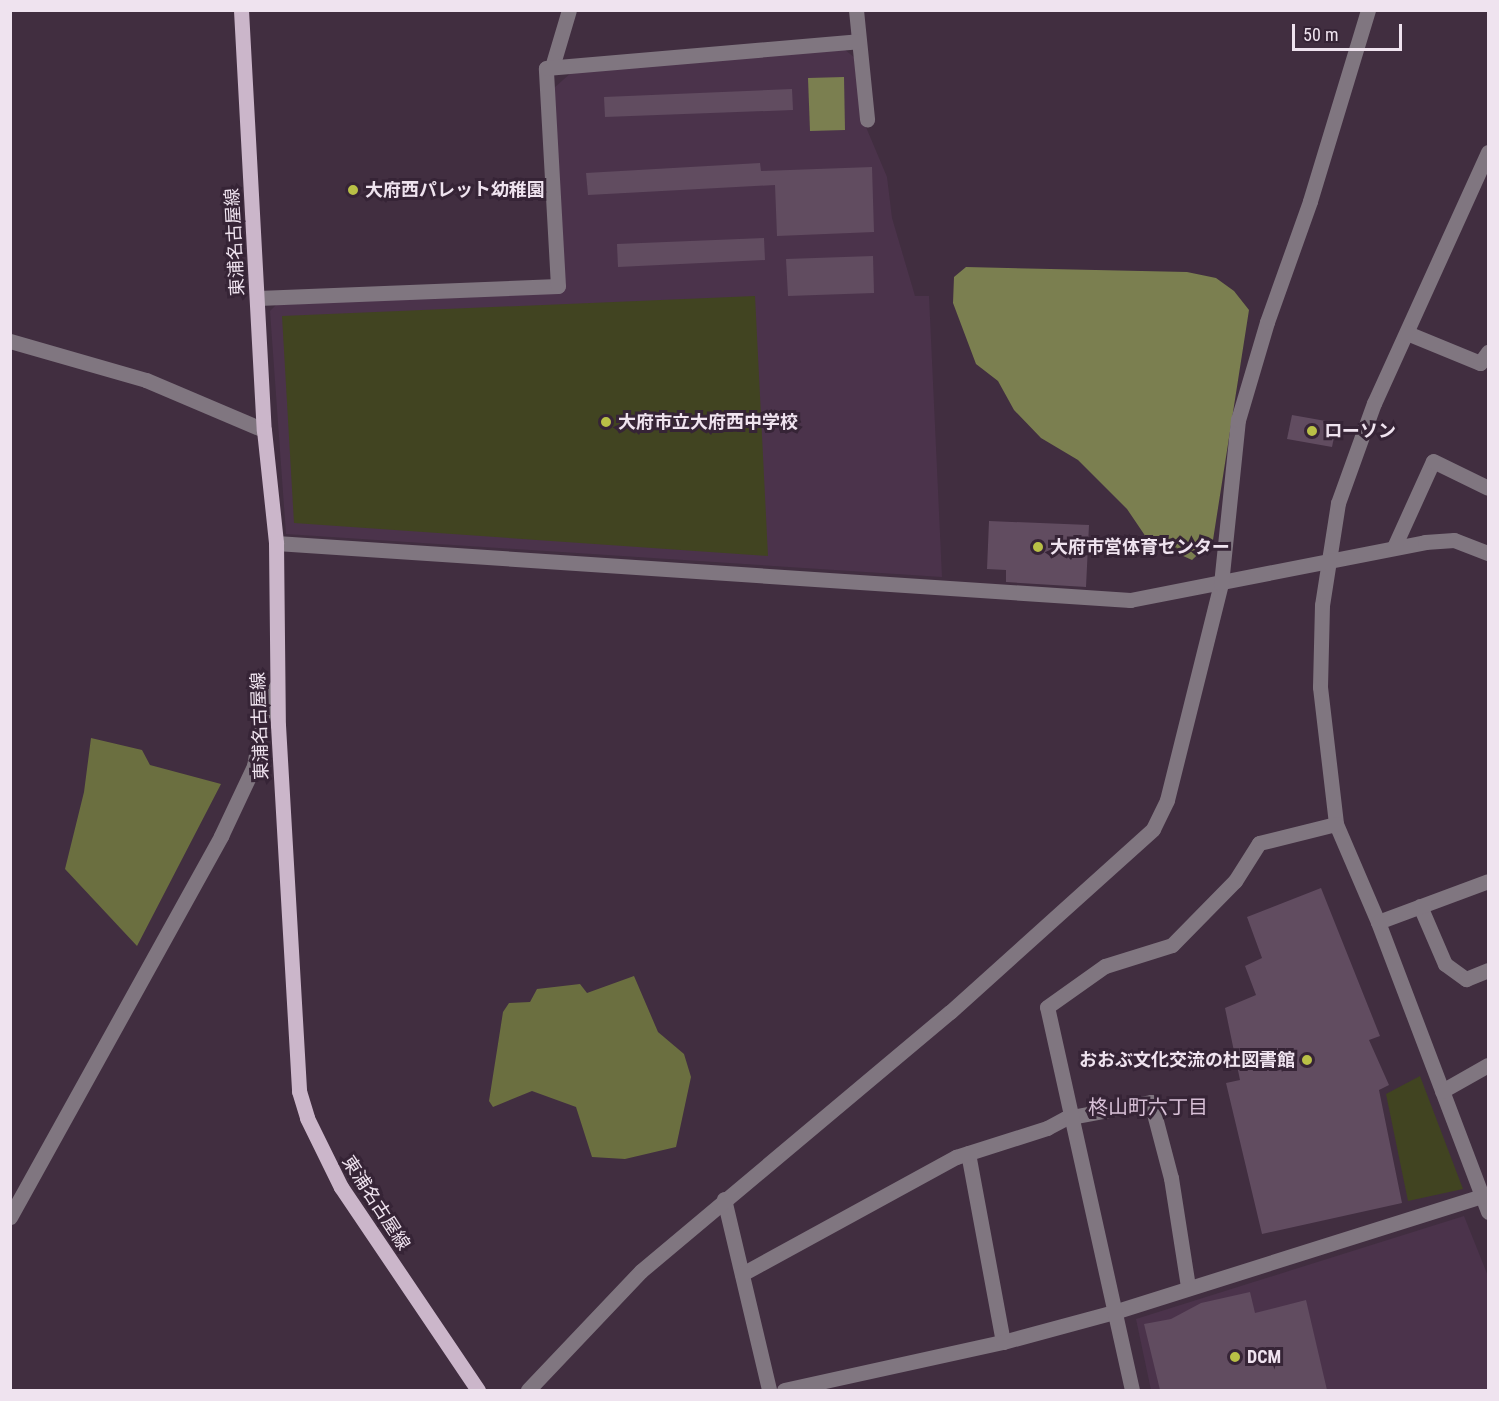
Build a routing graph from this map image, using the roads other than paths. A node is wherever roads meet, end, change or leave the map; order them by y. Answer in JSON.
{"nodes":[{"id":1,"x":241,"y":10,"type":"edge"},
{"id":2,"x":569,"y":10,"type":"edge"},
{"id":3,"x":856,"y":10,"type":"edge"},
{"id":4,"x":1368,"y":10,"type":"edge"},
{"id":5,"x":858,"y":42,"type":"junction"},
{"id":6,"x":552,"y":67,"type":"junction"},
{"id":7,"x":867,"y":119,"type":"dead end"},
{"id":8,"x":1488,"y":152,"type":"edge"},
{"id":9,"x":258,"y":298,"type":"junction"},
{"id":10,"x":1407,"y":333,"type":"junction"},
{"id":11,"x":10,"y":341,"type":"edge"},
{"id":12,"x":1488,"y":352,"type":"edge"},
{"id":13,"x":264,"y":430,"type":"junction"},
{"id":14,"x":1488,"y":488,"type":"edge"},
{"id":15,"x":276,"y":543,"type":"junction"},
{"id":16,"x":1394,"y":547,"type":"junction"},
{"id":17,"x":1488,"y":553,"type":"edge"},
{"id":18,"x":1327,"y":563,"type":"junction"},
{"id":19,"x":1221,"y":584,"type":"junction"},
{"id":20,"x":277,"y":685,"type":"junction"},
{"id":21,"x":1336,"y":824,"type":"junction"},
{"id":22,"x":1488,"y":881,"type":"edge"},
{"id":23,"x":1420,"y":906,"type":"junction"},
{"id":24,"x":1378,"y":922,"type":"junction"},
{"id":25,"x":1488,"y":970,"type":"edge"},
{"id":26,"x":1487,"y":1070,"type":"edge"},
{"id":27,"x":1442,"y":1091,"type":"junction"},
{"id":28,"x":1069,"y":1117,"type":"junction"},
{"id":29,"x":969,"y":1154,"type":"junction"},
{"id":30,"x":1486,"y":1195,"type":"edge"},
{"id":31,"x":724,"y":1199,"type":"junction"},
{"id":32,"x":1488,"y":1212,"type":"edge"},
{"id":33,"x":10,"y":1217,"type":"edge"},
{"id":34,"x":742,"y":1274,"type":"junction"},
{"id":35,"x":1188,"y":1286,"type":"junction"},
{"id":36,"x":1114,"y":1312,"type":"junction"},
{"id":37,"x":1003,"y":1342,"type":"junction"},
{"id":38,"x":478,"y":1390,"type":"edge"},
{"id":39,"x":528,"y":1390,"type":"edge"},
{"id":40,"x":769,"y":1390,"type":"edge"},
{"id":41,"x":784,"y":1390,"type":"edge"},
{"id":42,"x":1132,"y":1390,"type":"edge"}],
"edges":[{"from":1,"to":9,"type":"main road","name":"東浦名古屋線"},
{"from":2,"to":6,"type":"street"},
{"from":3,"to":5,"type":"street"},
{"from":4,"to":19,"type":"street"},
{"from":5,"to":6,"type":"street"},
{"from":5,"to":7,"type":"street"},
{"from":6,"to":9,"type":"street"},
{"from":8,"to":10,"type":"street"},
{"from":9,"to":13,"type":"main road","name":"東浦名古屋線"},
{"from":10,"to":12,"type":"street"},
{"from":10,"to":18,"type":"street"},
{"from":11,"to":13,"type":"street"},
{"from":13,"to":15,"type":"main road","name":"東浦名古屋線"},
{"from":14,"to":16,"type":"street"},
{"from":15,"to":19,"type":"street"},
{"from":15,"to":20,"type":"main road","name":"東浦名古屋線"},
{"from":16,"to":17,"type":"street"},
{"from":16,"to":18,"type":"street"},
{"from":18,"to":19,"type":"street"},
{"from":18,"to":21,"type":"street"},
{"from":19,"to":31,"type":"street"},
{"from":20,"to":33,"type":"street"},
{"from":20,"to":38,"type":"main road","name":"東浦名古屋線"},
{"from":21,"to":24,"type":"street"},
{"from":21,"to":28,"type":"street"},
{"from":22,"to":23,"type":"street"},
{"from":23,"to":24,"type":"street"},
{"from":23,"to":25,"type":"street"},
{"from":24,"to":27,"type":"street"},
{"from":26,"to":27,"type":"street"},
{"from":27,"to":30,"type":"street"},
{"from":28,"to":29,"type":"street"},
{"from":28,"to":35,"type":"street"},
{"from":28,"to":36,"type":"street"},
{"from":29,"to":34,"type":"street"},
{"from":29,"to":37,"type":"street"},
{"from":30,"to":32,"type":"street"},
{"from":30,"to":35,"type":"street"},
{"from":31,"to":34,"type":"street"},
{"from":31,"to":39,"type":"street"},
{"from":34,"to":40,"type":"street"},
{"from":35,"to":36,"type":"street"},
{"from":36,"to":37,"type":"street"},
{"from":36,"to":42,"type":"street"},
{"from":37,"to":41,"type":"street"}]}
